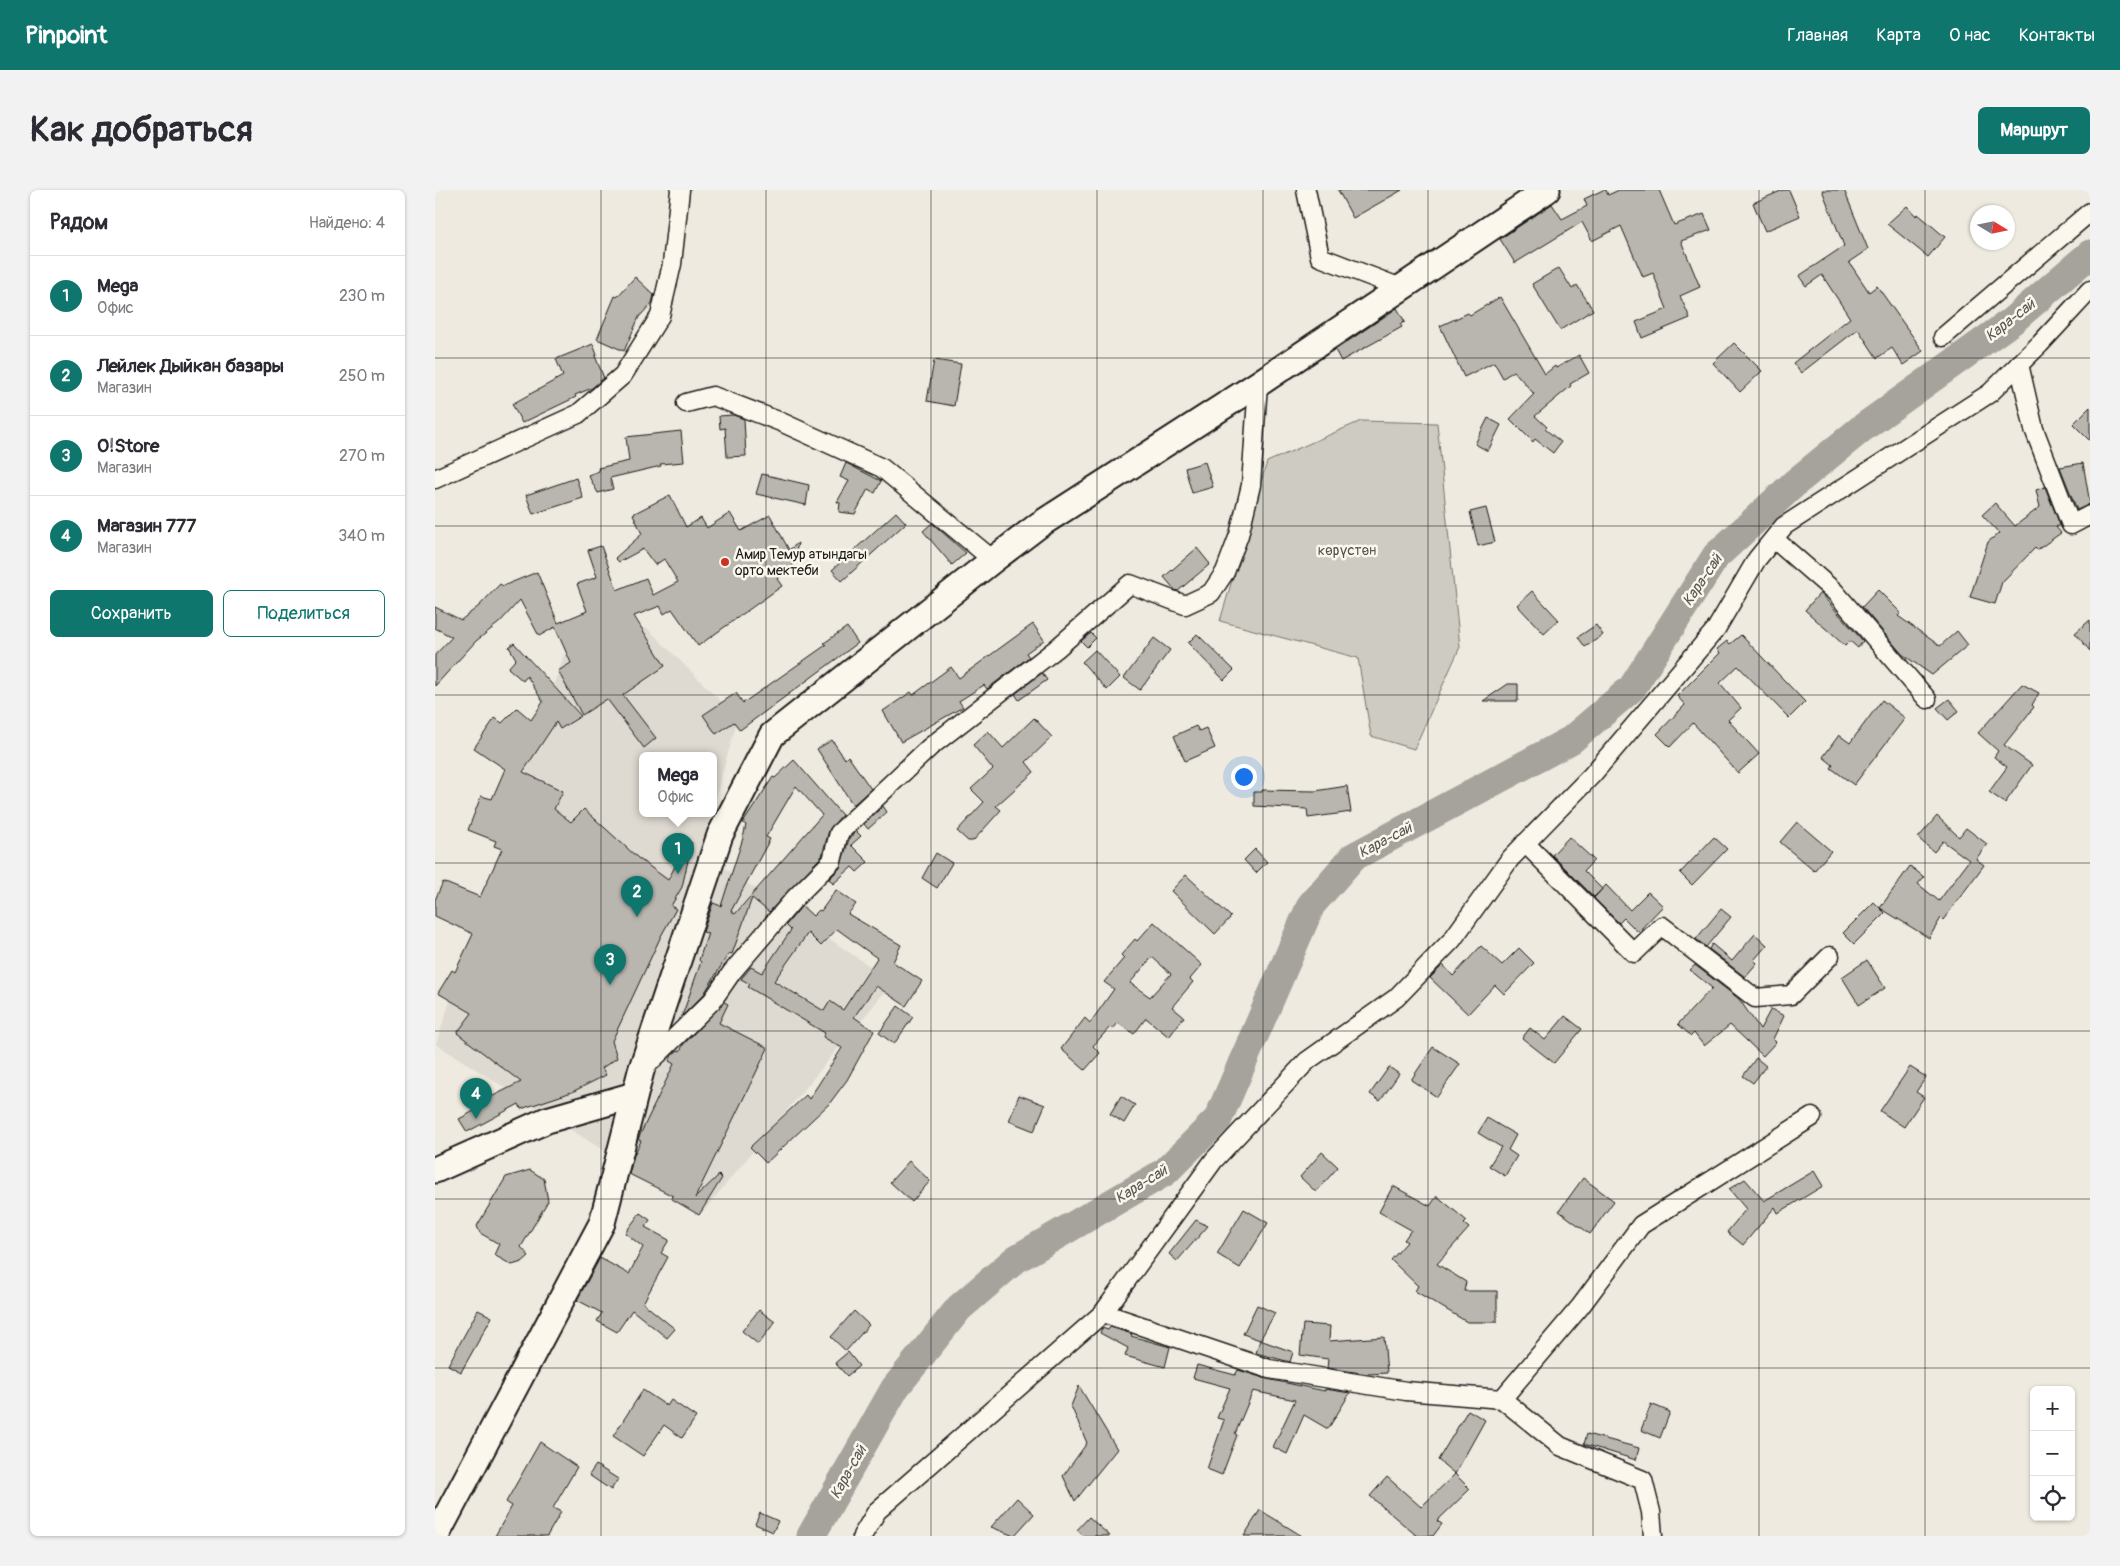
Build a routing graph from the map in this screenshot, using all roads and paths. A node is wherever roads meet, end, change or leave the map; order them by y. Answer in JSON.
{"nodes":[{"id":1,"x":680,"y":190,"type":"edge"},
{"id":2,"x":1306,"y":190,"type":"edge"},
{"id":3,"x":1547,"y":190,"type":"edge"},
{"id":4,"x":2090,"y":212,"type":"edge"},
{"id":5,"x":1401,"y":288,"type":"junction"},
{"id":6,"x":2090,"y":290,"type":"edge"},
{"id":7,"x":1943,"y":337,"type":"dead end"},
{"id":8,"x":2019,"y":364,"type":"junction"},
{"id":9,"x":1258,"y":384,"type":"junction"},
{"id":10,"x":687,"y":403,"type":"dead end"},
{"id":11,"x":435,"y":480,"type":"edge"},
{"id":12,"x":2090,"y":515,"type":"edge"},
{"id":13,"x":1774,"y":539,"type":"junction"},
{"id":14,"x":993,"y":560,"type":"junction"},
{"id":15,"x":1927,"y":698,"type":"dead end"},
{"id":16,"x":1525,"y":844,"type":"junction"},
{"id":17,"x":1831,"y":956,"type":"dead end"},
{"id":18,"x":638,"y":1083,"type":"junction"},
{"id":19,"x":1812,"y":1117,"type":"dead end"},
{"id":20,"x":435,"y":1170,"type":"edge"},
{"id":21,"x":1103,"y":1313,"type":"junction"},
{"id":22,"x":1503,"y":1399,"type":"junction"},
{"id":23,"x":436,"y":1536,"type":"edge"},
{"id":24,"x":862,"y":1536,"type":"edge"},
{"id":25,"x":1653,"y":1536,"type":"edge"}],
"edges":[{"from":1,"to":11,"type":"street"},
{"from":2,"to":5,"type":"street"},
{"from":3,"to":5,"type":"main road"},
{"from":4,"to":7,"type":"street"},
{"from":5,"to":9,"type":"main road"},
{"from":6,"to":8,"type":"street"},
{"from":8,"to":12,"type":"street"},
{"from":8,"to":13,"type":"street"},
{"from":9,"to":14,"type":"main road"},
{"from":9,"to":18,"type":"street"},
{"from":10,"to":14,"type":"street"},
{"from":13,"to":15,"type":"street"},
{"from":13,"to":16,"type":"street"},
{"from":14,"to":18,"type":"main road"},
{"from":16,"to":17,"type":"street"},
{"from":16,"to":21,"type":"street"},
{"from":18,"to":20,"type":"main road"},
{"from":18,"to":23,"type":"main road"},
{"from":19,"to":22,"type":"street"},
{"from":21,"to":22,"type":"street"},
{"from":21,"to":24,"type":"street"},
{"from":22,"to":25,"type":"street"}]}
